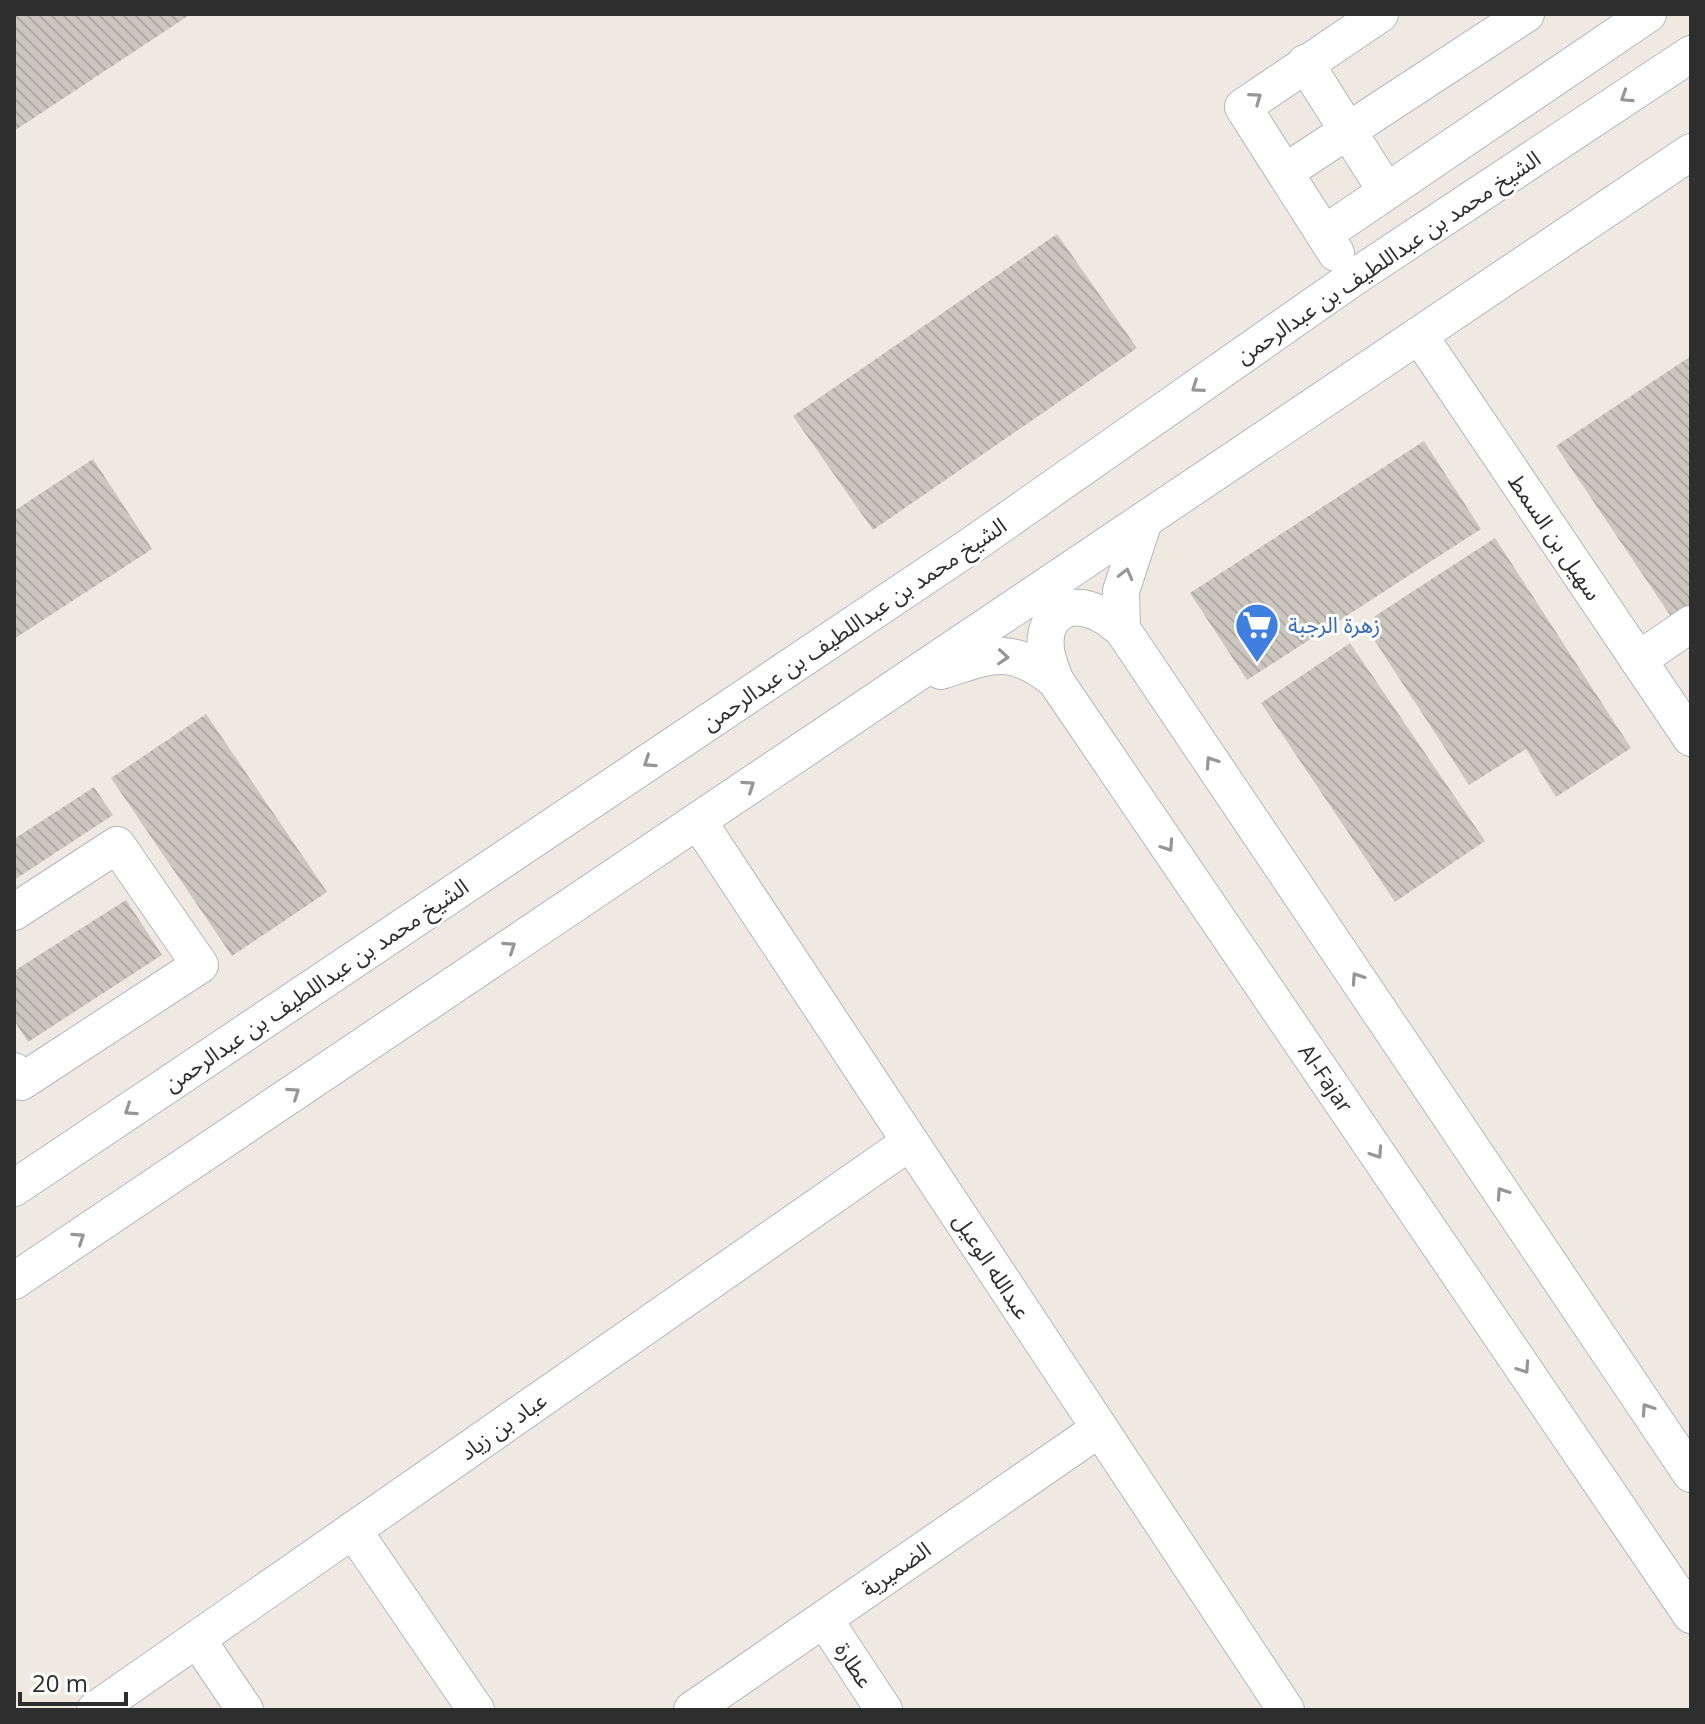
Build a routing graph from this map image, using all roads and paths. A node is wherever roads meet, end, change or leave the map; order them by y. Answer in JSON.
{"nodes":[{"id":1,"x":1380,"y":14,"type":"edge"},
{"id":2,"x":1526,"y":14,"type":"edge"},
{"id":3,"x":1648,"y":14,"type":"edge"},
{"id":4,"x":1691,"y":54,"type":"edge"},
{"id":5,"x":1305,"y":63,"type":"junction"},
{"id":6,"x":1349,"y":130,"type":"junction"},
{"id":7,"x":1691,"y":152,"type":"edge"},
{"id":8,"x":1285,"y":172,"type":"junction"},
{"id":9,"x":1386,"y":191,"type":"junction"},
{"id":10,"x":1324,"y":234,"type":"junction"},
{"id":11,"x":1353,"y":278,"type":"junction"},
{"id":12,"x":1419,"y":335,"type":"junction"},
{"id":13,"x":1144,"y":521,"type":"junction"},
{"id":14,"x":1691,"y":624,"type":"edge"},
{"id":15,"x":1122,"y":629,"type":"junction"},
{"id":16,"x":1638,"y":660,"type":"junction"},
{"id":17,"x":1055,"y":680,"type":"junction"},
{"id":18,"x":901,"y":684,"type":"junction"},
{"id":19,"x":1691,"y":738,"type":"edge"},
{"id":20,"x":698,"y":821,"type":"junction"},
{"id":21,"x":14,"y":912,"type":"edge"},
{"id":22,"x":14,"y":1071,"type":"edge"},
{"id":23,"x":910,"y":1142,"type":"junction"},
{"id":24,"x":14,"y":1188,"type":"edge"},
{"id":25,"x":14,"y":1281,"type":"edge"},
{"id":26,"x":1099,"y":1429,"type":"junction"},
{"id":27,"x":1691,"y":1474,"type":"edge"},
{"id":28,"x":353,"y":1530,"type":"junction"},
{"id":29,"x":1691,"y":1615,"type":"edge"},
{"id":30,"x":824,"y":1619,"type":"junction"},
{"id":31,"x":197,"y":1639,"type":"junction"},
{"id":32,"x":95,"y":1710,"type":"edge"},
{"id":33,"x":245,"y":1710,"type":"edge"},
{"id":34,"x":476,"y":1710,"type":"edge"},
{"id":35,"x":692,"y":1710,"type":"edge"},
{"id":36,"x":884,"y":1710,"type":"edge"},
{"id":37,"x":1286,"y":1710,"type":"edge"}],
"edges":[{"from":1,"to":5,"type":"street"},
{"from":2,"to":6,"type":"street"},
{"from":3,"to":9,"type":"street"},
{"from":4,"to":11,"type":"street","name":"الشيخ محمد بن عبداللطيف بن عبدالرحمن","one_way":true},
{"from":5,"to":6,"type":"street"},
{"from":8,"to":5,"type":"street","one_way":true},
{"from":6,"to":8,"type":"street"},
{"from":6,"to":9,"type":"street"},
{"from":7,"to":12,"type":"street"},
{"from":8,"to":10,"type":"street"},
{"from":9,"to":10,"type":"street"},
{"from":10,"to":11,"type":"street"},
{"from":11,"to":24,"type":"street","name":"الشيخ محمد بن عبداللطيف بن عبدالرحمن","one_way":true},
{"from":12,"to":13,"type":"street"},
{"from":12,"to":16,"type":"street","name":"سهيل بن السمط"},
{"from":15,"to":13,"type":"street","one_way":true},
{"from":13,"to":18,"type":"street"},
{"from":14,"to":16,"type":"street"},
{"from":15,"to":17,"type":"street"},
{"from":27,"to":15,"type":"street","one_way":true},
{"from":16,"to":19,"type":"street","name":"سهيل بن السمط"},
{"from":18,"to":17,"type":"street","name":"Al-Fajar","one_way":true},
{"from":17,"to":29,"type":"street","name":"Al-Fajar","one_way":true},
{"from":20,"to":18,"type":"street","one_way":true},
{"from":20,"to":23,"type":"street","name":"عبدالله الوعيل"},
{"from":25,"to":20,"type":"street","one_way":true},
{"from":21,"to":22,"type":"street"},
{"from":23,"to":26,"type":"street","name":"عبدالله الوعيل"},
{"from":23,"to":28,"type":"street","name":"عباد بن زياد"},
{"from":26,"to":30,"type":"street","name":"الضميرية"},
{"from":26,"to":37,"type":"street","name":"عبدالله الوعيل"},
{"from":28,"to":31,"type":"street","name":"عباد بن زياد"},
{"from":28,"to":34,"type":"street"},
{"from":30,"to":35,"type":"street","name":"الضميرية"},
{"from":30,"to":36,"type":"street","name":"عطارة"},
{"from":31,"to":32,"type":"street","name":"عباد بن زياد"},
{"from":31,"to":33,"type":"street"}]}
